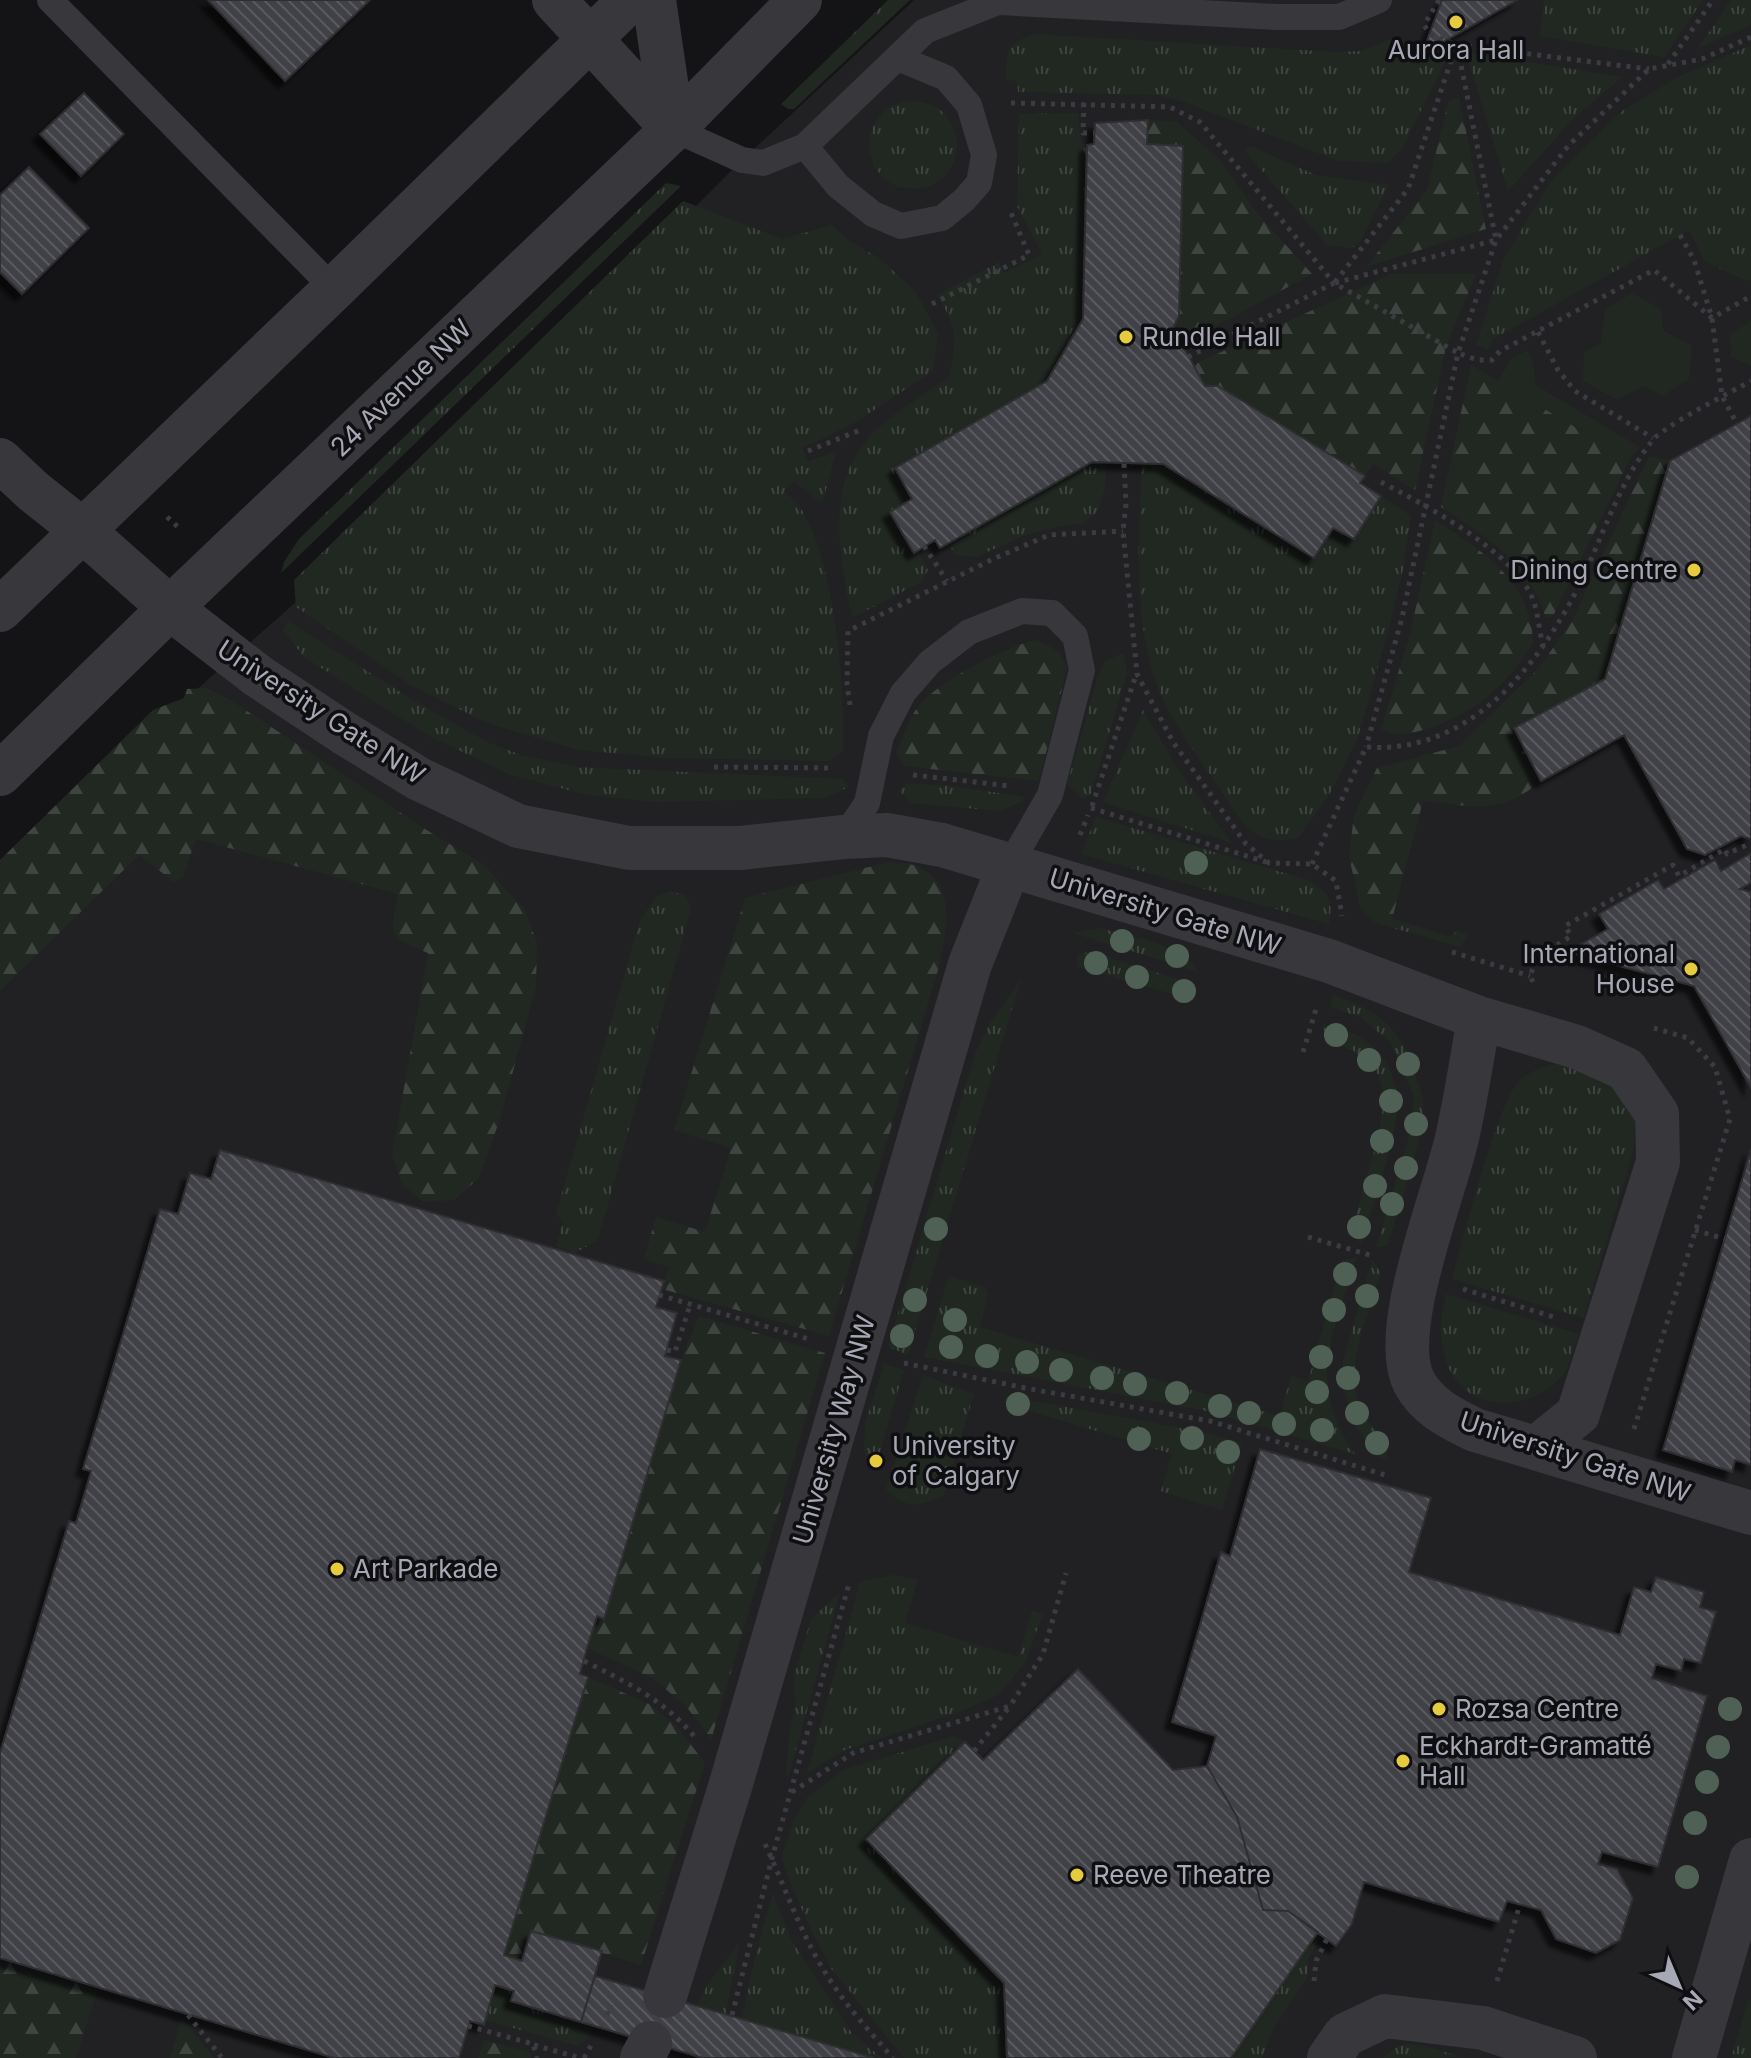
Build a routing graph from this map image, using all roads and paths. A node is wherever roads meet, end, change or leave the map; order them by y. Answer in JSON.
{"nodes":[{"id":1,"x":50,"y":0,"type":"edge"},
{"id":2,"x":554,"y":0,"type":"edge"},
{"id":3,"x":630,"y":0,"type":"edge"},
{"id":4,"x":654,"y":0,"type":"edge"},
{"id":5,"x":800,"y":0,"type":"edge"},
{"id":6,"x":1379,"y":0,"type":"edge"},
{"id":7,"x":1439,"y":0,"type":"edge"},
{"id":8,"x":1713,"y":0,"type":"edge"},
{"id":9,"x":1197,"y":6,"type":"edge"},
{"id":10,"x":591,"y":37,"type":"junction"},
{"id":11,"x":1751,"y":37,"type":"edge"},
{"id":12,"x":1457,"y":45,"type":"junction"},
{"id":13,"x":898,"y":58,"type":"junction"},
{"id":14,"x":1667,"y":65,"type":"junction"},
{"id":15,"x":1649,"y":69,"type":"junction"},
{"id":16,"x":1000,"y":103,"type":"dead end"},
{"id":17,"x":1084,"y":103,"type":"junction"},
{"id":18,"x":673,"y":129,"type":"junction"},
{"id":19,"x":1094,"y":133,"type":"dead end"},
{"id":20,"x":805,"y":146,"type":"junction"},
{"id":21,"x":1680,"y":235,"type":"dead end"},
{"id":22,"x":1496,"y":240,"type":"junction"},
{"id":23,"x":1002,"y":269,"type":"dead end"},
{"id":24,"x":1334,"y":283,"type":"junction"},
{"id":25,"x":334,"y":289,"type":"junction"},
{"id":26,"x":1751,"y":296,"type":"edge"},
{"id":27,"x":932,"y":304,"type":"dead end"},
{"id":28,"x":1712,"y":318,"type":"junction"},
{"id":29,"x":1538,"y":332,"type":"junction"},
{"id":30,"x":1458,"y":353,"type":"junction"},
{"id":31,"x":1188,"y":357,"type":"dead end"},
{"id":32,"x":1751,"y":381,"type":"edge"},
{"id":33,"x":1722,"y":396,"type":"junction"},
{"id":34,"x":1737,"y":424,"type":"dead end"},
{"id":35,"x":863,"y":429,"type":"dead end"},
{"id":36,"x":1653,"y":438,"type":"junction"},
{"id":37,"x":808,"y":451,"type":"dead end"},
{"id":38,"x":0,"y":460,"type":"edge"},
{"id":39,"x":1124,"y":464,"type":"dead end"},
{"id":40,"x":1381,"y":482,"type":"dead end"},
{"id":41,"x":1426,"y":505,"type":"junction"},
{"id":42,"x":82,"y":530,"type":"junction"},
{"id":43,"x":924,"y":546,"type":"dead end"},
{"id":44,"x":947,"y":581,"type":"dead end"},
{"id":45,"x":170,"y":608,"type":"junction"},
{"id":46,"x":0,"y":610,"type":"edge"},
{"id":47,"x":1543,"y":646,"type":"junction"},
{"id":48,"x":1137,"y":674,"type":"junction"},
{"id":49,"x":1366,"y":747,"type":"junction"},
{"id":50,"x":0,"y":774,"type":"edge"},
{"id":51,"x":904,"y":775,"type":"dead end"},
{"id":52,"x":1022,"y":788,"type":"dead end"},
{"id":53,"x":1091,"y":808,"type":"junction"},
{"id":54,"x":844,"y":837,"type":"junction"},
{"id":55,"x":1079,"y":837,"type":"dead end"},
{"id":56,"x":1751,"y":845,"type":"edge"},
{"id":57,"x":1269,"y":863,"type":"junction"},
{"id":58,"x":1312,"y":864,"type":"junction"},
{"id":59,"x":1009,"y":866,"type":"junction"},
{"id":60,"x":1343,"y":919,"type":"dead end"},
{"id":61,"x":1571,"y":936,"type":"dead end"},
{"id":62,"x":1438,"y":950,"type":"dead end"},
{"id":63,"x":1530,"y":976,"type":"dead end"},
{"id":64,"x":1479,"y":1018,"type":"junction"},
{"id":65,"x":1308,"y":1034,"type":"dead end"},
{"id":66,"x":1303,"y":1052,"type":"dead end"},
{"id":67,"x":1695,"y":1230,"type":"dead end"},
{"id":68,"x":1308,"y":1237,"type":"dead end"},
{"id":69,"x":1725,"y":1239,"type":"dead end"},
{"id":70,"x":1375,"y":1257,"type":"dead end"},
{"id":71,"x":1450,"y":1285,"type":"dead end"},
{"id":72,"x":659,"y":1295,"type":"dead end"},
{"id":73,"x":690,"y":1305,"type":"junction"},
{"id":74,"x":1566,"y":1320,"type":"dead end"},
{"id":75,"x":815,"y":1341,"type":"dead end"},
{"id":76,"x":667,"y":1350,"type":"dead end"},
{"id":77,"x":898,"y":1361,"type":"dead end"},
{"id":78,"x":1536,"y":1448,"type":"junction"},
{"id":79,"x":1385,"y":1475,"type":"dead end"},
{"id":80,"x":1751,"y":1513,"type":"edge"},
{"id":81,"x":1066,"y":1573,"type":"dead end"},
{"id":82,"x":849,"y":1584,"type":"dead end"},
{"id":83,"x":584,"y":1661,"type":"dead end"},
{"id":84,"x":1010,"y":1706,"type":"junction"},
{"id":85,"x":699,"y":1741,"type":"dead end"},
{"id":86,"x":974,"y":1751,"type":"dead end"},
{"id":87,"x":791,"y":1792,"type":"junction"},
{"id":88,"x":765,"y":1844,"type":"dead end"},
{"id":89,"x":772,"y":1858,"type":"junction"},
{"id":90,"x":1751,"y":1860,"type":"edge"},
{"id":91,"x":1520,"y":1904,"type":"dead end"},
{"id":92,"x":1327,"y":1939,"type":"dead end"},
{"id":93,"x":1314,"y":1981,"type":"dead end"},
{"id":94,"x":1497,"y":1981,"type":"dead end"},
{"id":95,"x":665,"y":1996,"type":"dead end"},
{"id":96,"x":188,"y":2015,"type":"dead end"},
{"id":97,"x":732,"y":2015,"type":"dead end"},
{"id":98,"x":468,"y":2026,"type":"dead end"},
{"id":99,"x":533,"y":2044,"type":"junction"},
{"id":100,"x":222,"y":2058,"type":"edge"},
{"id":101,"x":537,"y":2058,"type":"edge"},
{"id":102,"x":580,"y":2058,"type":"edge"},
{"id":103,"x":893,"y":2058,"type":"edge"},
{"id":104,"x":1329,"y":2058,"type":"edge"},
{"id":105,"x":1575,"y":2058,"type":"edge"},
{"id":106,"x":1694,"y":2058,"type":"edge"}],
"edges":[{"from":1,"to":25,"type":"lane"},
{"from":2,"to":10,"type":"street"},
{"from":3,"to":10,"type":"street"},
{"from":4,"to":18,"type":"street"},
{"from":5,"to":18,"type":"street","name":"24 Avenue NW"},
{"from":6,"to":9,"type":"lane"},
{"from":7,"to":12,"type":"path"},
{"from":8,"to":14,"type":"path"},
{"from":9,"to":13,"type":"lane"},
{"from":10,"to":18,"type":"street"},
{"from":10,"to":25,"type":"street"},
{"from":11,"to":14,"type":"path"},
{"from":12,"to":15,"type":"path"},
{"from":12,"to":22,"type":"path"},
{"from":12,"to":24,"type":"path"},
{"from":13,"to":20,"type":"lane"},
{"from":13,"to":20,"type":"lane"},
{"from":14,"to":15,"type":"path"},
{"from":15,"to":22,"type":"path"},
{"from":16,"to":17,"type":"path"},
{"from":17,"to":19,"type":"path"},
{"from":17,"to":24,"type":"path"},
{"from":18,"to":20,"type":"lane"},
{"from":18,"to":45,"type":"street","name":"24 Avenue NW"},
{"from":21,"to":28,"type":"path"},
{"from":22,"to":24,"type":"path"},
{"from":22,"to":30,"type":"path"},
{"from":23,"to":27,"type":"path"},
{"from":24,"to":30,"type":"path"},
{"from":24,"to":31,"type":"path"},
{"from":25,"to":42,"type":"street"},
{"from":26,"to":28,"type":"path"},
{"from":28,"to":29,"type":"path"},
{"from":28,"to":33,"type":"path"},
{"from":29,"to":30,"type":"path"},
{"from":29,"to":36,"type":"path"},
{"from":30,"to":41,"type":"path"},
{"from":32,"to":33,"type":"path"},
{"from":33,"to":34,"type":"path"},
{"from":33,"to":36,"type":"path"},
{"from":35,"to":37,"type":"path"},
{"from":36,"to":47,"type":"path"},
{"from":38,"to":42,"type":"street","name":"University Gate NW"},
{"from":39,"to":48,"type":"path"},
{"from":40,"to":41,"type":"path"},
{"from":41,"to":47,"type":"path"},
{"from":41,"to":49,"type":"path"},
{"from":42,"to":45,"type":"street","name":"University Gate NW"},
{"from":42,"to":46,"type":"street"},
{"from":43,"to":44,"type":"path"},
{"from":45,"to":50,"type":"street","name":"24 Avenue NW"},
{"from":45,"to":54,"type":"street","name":"University Gate NW"},
{"from":47,"to":49,"type":"path"},
{"from":48,"to":53,"type":"path"},
{"from":48,"to":57,"type":"path"},
{"from":49,"to":58,"type":"path"},
{"from":51,"to":52,"type":"path"},
{"from":53,"to":55,"type":"path"},
{"from":53,"to":57,"type":"path"},
{"from":54,"to":59,"type":"street","name":"University Gate NW"},
{"from":54,"to":59,"type":"lane"},
{"from":56,"to":61,"type":"path"},
{"from":57,"to":58,"type":"path"},
{"from":58,"to":60,"type":"path"},
{"from":59,"to":64,"type":"street","name":"University Gate NW"},
{"from":59,"to":95,"type":"street","name":"University Way NW"},
{"from":62,"to":63,"type":"path"},
{"from":64,"to":78,"type":"street","name":"University Gate NW"},
{"from":64,"to":78,"type":"street"},
{"from":65,"to":66,"type":"path"},
{"from":67,"to":69,"type":"path"},
{"from":68,"to":70,"type":"path"},
{"from":71,"to":74,"type":"path"},
{"from":72,"to":73,"type":"path"},
{"from":73,"to":75,"type":"path"},
{"from":73,"to":76,"type":"path"},
{"from":77,"to":79,"type":"path"},
{"from":78,"to":80,"type":"street","name":"University Gate NW"},
{"from":81,"to":84,"type":"path"},
{"from":82,"to":87,"type":"path"},
{"from":83,"to":85,"type":"path"},
{"from":84,"to":86,"type":"path"},
{"from":84,"to":87,"type":"path"},
{"from":87,"to":89,"type":"path"},
{"from":88,"to":89,"type":"path"},
{"from":89,"to":97,"type":"path"},
{"from":89,"to":103,"type":"path"},
{"from":90,"to":106,"type":"street"},
{"from":91,"to":94,"type":"path"},
{"from":92,"to":93,"type":"path"},
{"from":96,"to":100,"type":"path"},
{"from":98,"to":99,"type":"path"},
{"from":99,"to":101,"type":"path"},
{"from":99,"to":102,"type":"path"},
{"from":104,"to":105,"type":"street"}]}
